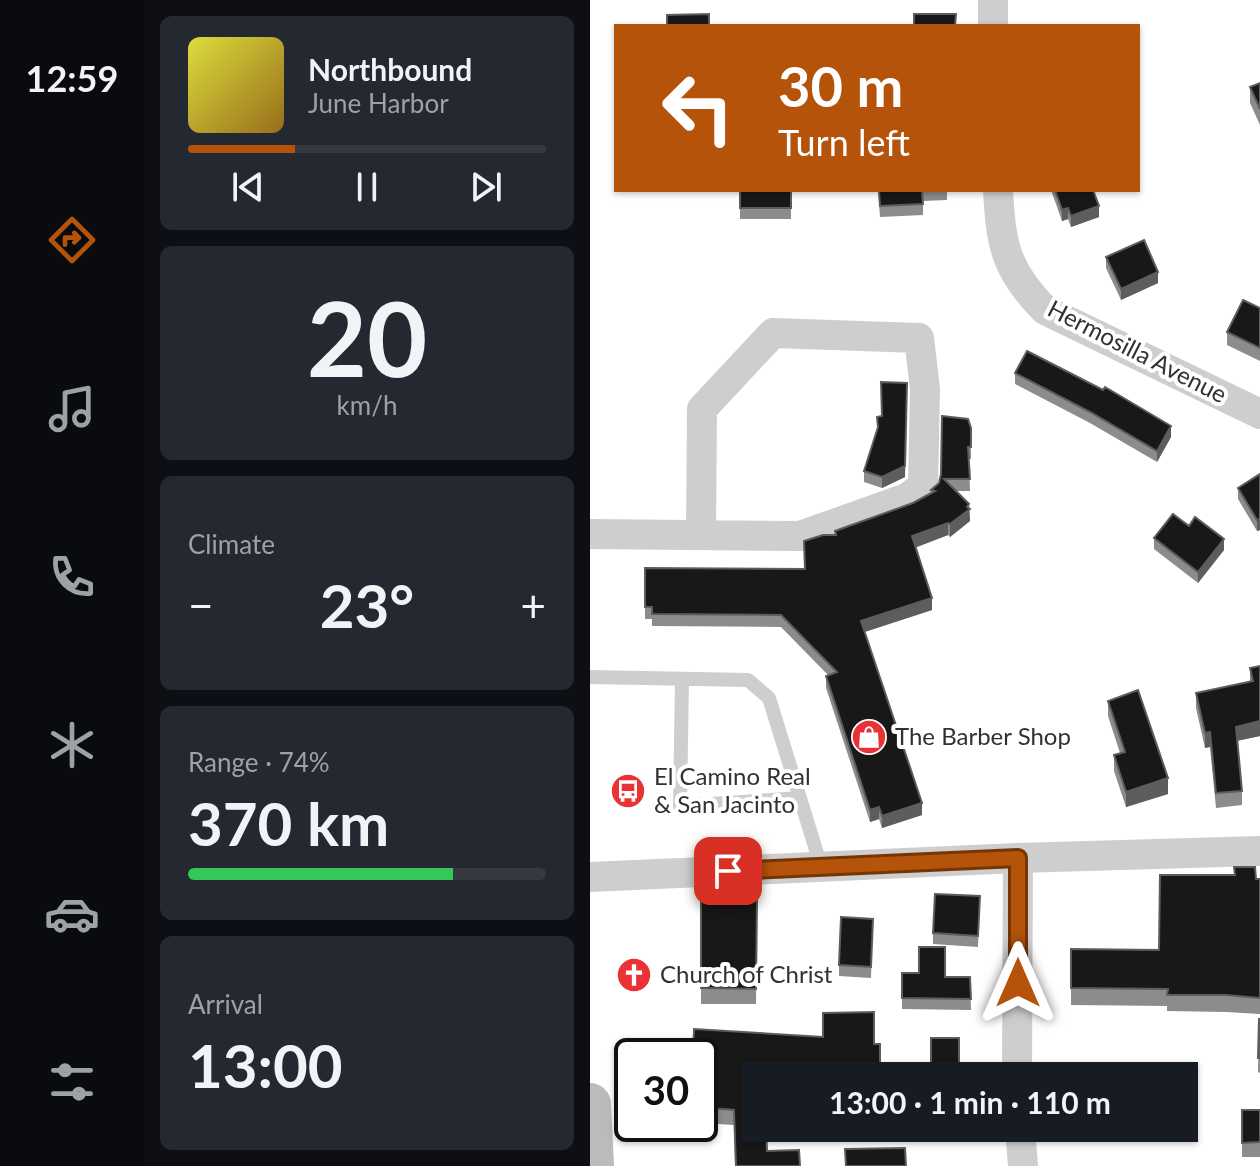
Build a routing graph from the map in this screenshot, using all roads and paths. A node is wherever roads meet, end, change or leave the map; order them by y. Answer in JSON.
{"nodes":[{"id":1,"x":993,"y":0,"type":"edge"},
{"id":2,"x":993,"y":24,"type":"edge"},
{"id":3,"x":998,"y":192,"type":"edge"},
{"id":4,"x":1260,"y":414,"type":"edge"},
{"id":5,"x":590,"y":534,"type":"edge"},
{"id":6,"x":701,"y":535,"type":"junction"},
{"id":7,"x":590,"y":677,"type":"edge"},
{"id":8,"x":682,"y":679,"type":"junction"},
{"id":9,"x":800,"y":798,"type":"junction"},
{"id":10,"x":1260,"y":851,"type":"edge"},
{"id":11,"x":1018,"y":858,"type":"junction"},
{"id":12,"x":821,"y":866,"type":"junction"},
{"id":13,"x":590,"y":877,"type":"edge"},
{"id":14,"x":1017,"y":1062,"type":"edge"},
{"id":15,"x":590,"y":1104,"type":"edge"},
{"id":16,"x":1021,"y":1142,"type":"edge"},
{"id":17,"x":593,"y":1166,"type":"edge"},
{"id":18,"x":1023,"y":1166,"type":"edge"}],
"edges":[{"from":1,"to":2,"type":"street"},
{"from":3,"to":4,"type":"street","name":"Hermosilla Avenue"},
{"from":5,"to":6,"type":"street"},
{"from":6,"to":6,"type":"street"},
{"from":7,"to":8,"type":"lane"},
{"from":8,"to":9,"type":"lane"},
{"from":8,"to":9,"type":"lane"},
{"from":9,"to":12,"type":"lane"},
{"from":10,"to":11,"type":"street"},
{"from":11,"to":12,"type":"street"},
{"from":11,"to":14,"type":"street"},
{"from":12,"to":13,"type":"street"},
{"from":15,"to":17,"type":"main road"},
{"from":16,"to":18,"type":"street"}]}
